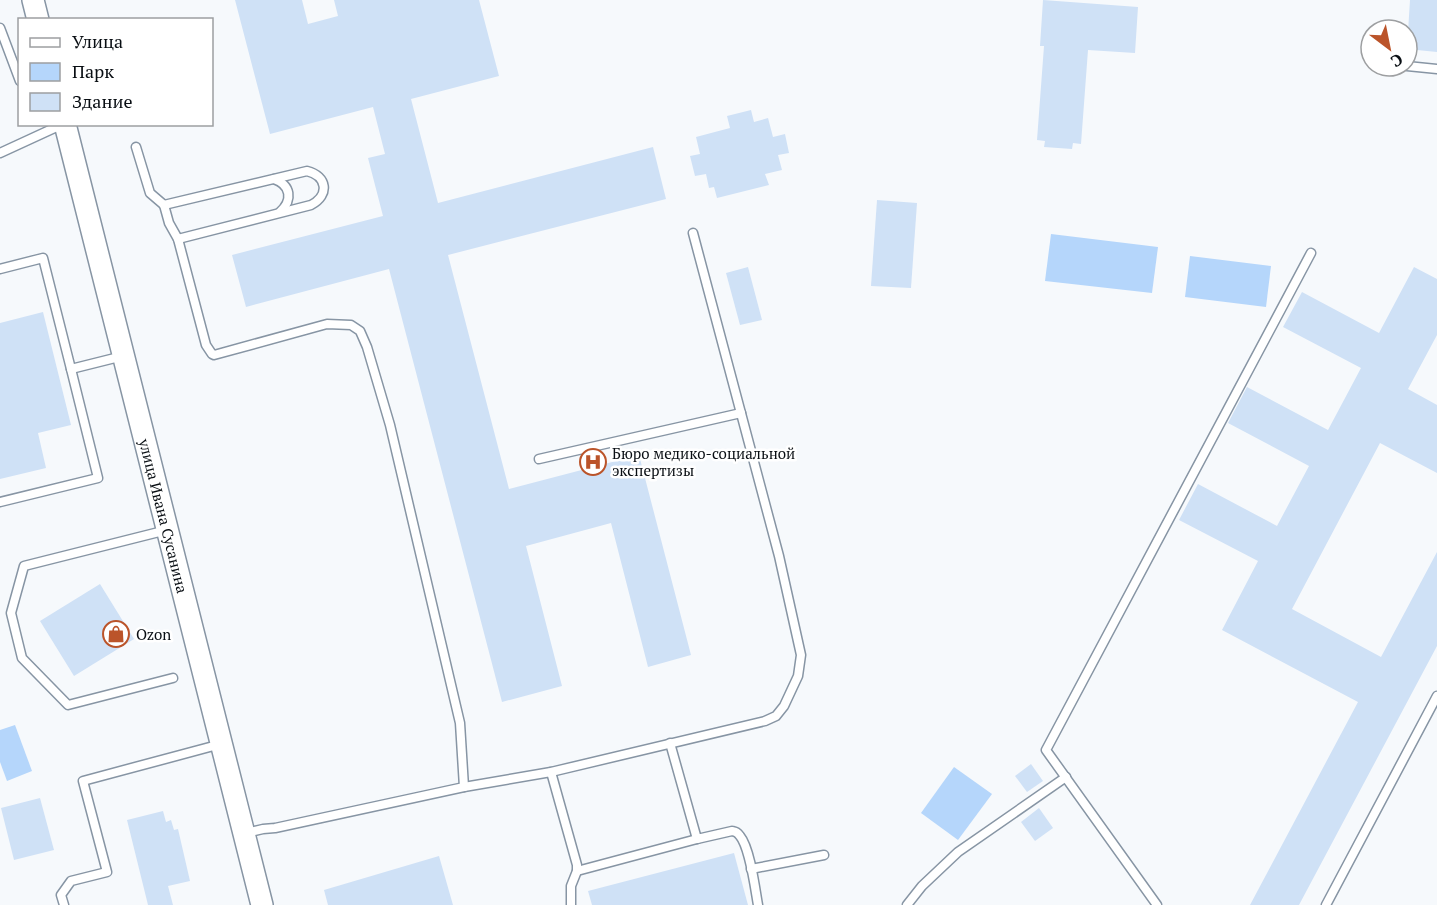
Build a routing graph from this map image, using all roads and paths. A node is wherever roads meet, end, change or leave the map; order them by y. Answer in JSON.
{"nodes":[{"id":1,"x":33,"y":0,"type":"edge"},
{"id":2,"x":38,"y":18,"type":"edge"},
{"id":3,"x":0,"y":28,"type":"edge"},
{"id":4,"x":1419,"y":67,"type":"edge"},
{"id":5,"x":1437,"y":69,"type":"edge"},
{"id":6,"x":18,"y":76,"type":"edge"},
{"id":7,"x":60,"y":126,"type":"edge"},
{"id":8,"x":65,"y":126,"type":"edge"},
{"id":9,"x":136,"y":147,"type":"dead end"},
{"id":10,"x":0,"y":153,"type":"edge"},
{"id":11,"x":274,"y":178,"type":"junction"},
{"id":12,"x":164,"y":205,"type":"junction"},
{"id":13,"x":280,"y":212,"type":"junction"},
{"id":14,"x":693,"y":233,"type":"dead end"},
{"id":15,"x":178,"y":239,"type":"junction"},
{"id":16,"x":1311,"y":253,"type":"dead end"},
{"id":17,"x":0,"y":269,"type":"edge"},
{"id":18,"x":124,"y":356,"type":"junction"},
{"id":19,"x":71,"y":369,"type":"junction"},
{"id":20,"x":741,"y":413,"type":"junction"},
{"id":21,"x":539,"y":459,"type":"dead end"},
{"id":22,"x":0,"y":502,"type":"edge"},
{"id":23,"x":168,"y":530,"type":"junction"},
{"id":24,"x":173,"y":678,"type":"dead end"},
{"id":25,"x":1437,"y":696,"type":"edge"},
{"id":26,"x":222,"y":744,"type":"junction"},
{"id":27,"x":670,"y":744,"type":"junction"},
{"id":28,"x":551,"y":772,"type":"junction"},
{"id":29,"x":1066,"y":777,"type":"junction"},
{"id":30,"x":464,"y":787,"type":"junction"},
{"id":31,"x":244,"y":833,"type":"junction"},
{"id":32,"x":697,"y":839,"type":"junction"},
{"id":33,"x":824,"y":855,"type":"dead end"},
{"id":34,"x":751,"y":869,"type":"junction"},
{"id":35,"x":577,"y":871,"type":"junction"},
{"id":36,"x":64,"y":905,"type":"edge"},
{"id":37,"x":262,"y":905,"type":"edge"},
{"id":38,"x":571,"y":905,"type":"edge"},
{"id":39,"x":758,"y":905,"type":"edge"},
{"id":40,"x":907,"y":905,"type":"edge"},
{"id":41,"x":1157,"y":905,"type":"edge"},
{"id":42,"x":1326,"y":905,"type":"edge"}],
"edges":[{"from":1,"to":2,"type":"street"},
{"from":3,"to":6,"type":"lane"},
{"from":4,"to":5,"type":"lane"},
{"from":7,"to":10,"type":"lane"},
{"from":8,"to":18,"type":"street","name":"улица Ивана Сусанина"},
{"from":9,"to":12,"type":"lane"},
{"from":11,"to":12,"type":"lane"},
{"from":11,"to":13,"type":"lane"},
{"from":11,"to":13,"type":"lane"},
{"from":12,"to":15,"type":"lane"},
{"from":13,"to":15,"type":"lane"},
{"from":14,"to":20,"type":"lane"},
{"from":15,"to":30,"type":"lane"},
{"from":16,"to":29,"type":"lane"},
{"from":17,"to":19,"type":"lane"},
{"from":18,"to":19,"type":"lane"},
{"from":18,"to":23,"type":"street","name":"улица Ивана Сусанина"},
{"from":19,"to":22,"type":"lane"},
{"from":20,"to":21,"type":"lane"},
{"from":20,"to":27,"type":"lane"},
{"from":23,"to":24,"type":"lane"},
{"from":23,"to":26,"type":"street","name":"улица Ивана Сусанина"},
{"from":25,"to":42,"type":"lane"},
{"from":26,"to":31,"type":"street","name":"улица Ивана Сусанина"},
{"from":26,"to":36,"type":"lane"},
{"from":27,"to":28,"type":"lane"},
{"from":27,"to":32,"type":"lane"},
{"from":28,"to":30,"type":"lane"},
{"from":28,"to":35,"type":"lane"},
{"from":29,"to":40,"type":"lane"},
{"from":29,"to":41,"type":"lane"},
{"from":30,"to":31,"type":"lane"},
{"from":31,"to":37,"type":"street","name":"улица Ивана Сусанина"},
{"from":32,"to":34,"type":"lane"},
{"from":32,"to":35,"type":"lane"},
{"from":33,"to":34,"type":"lane"},
{"from":34,"to":39,"type":"lane"},
{"from":35,"to":38,"type":"lane"}]}
